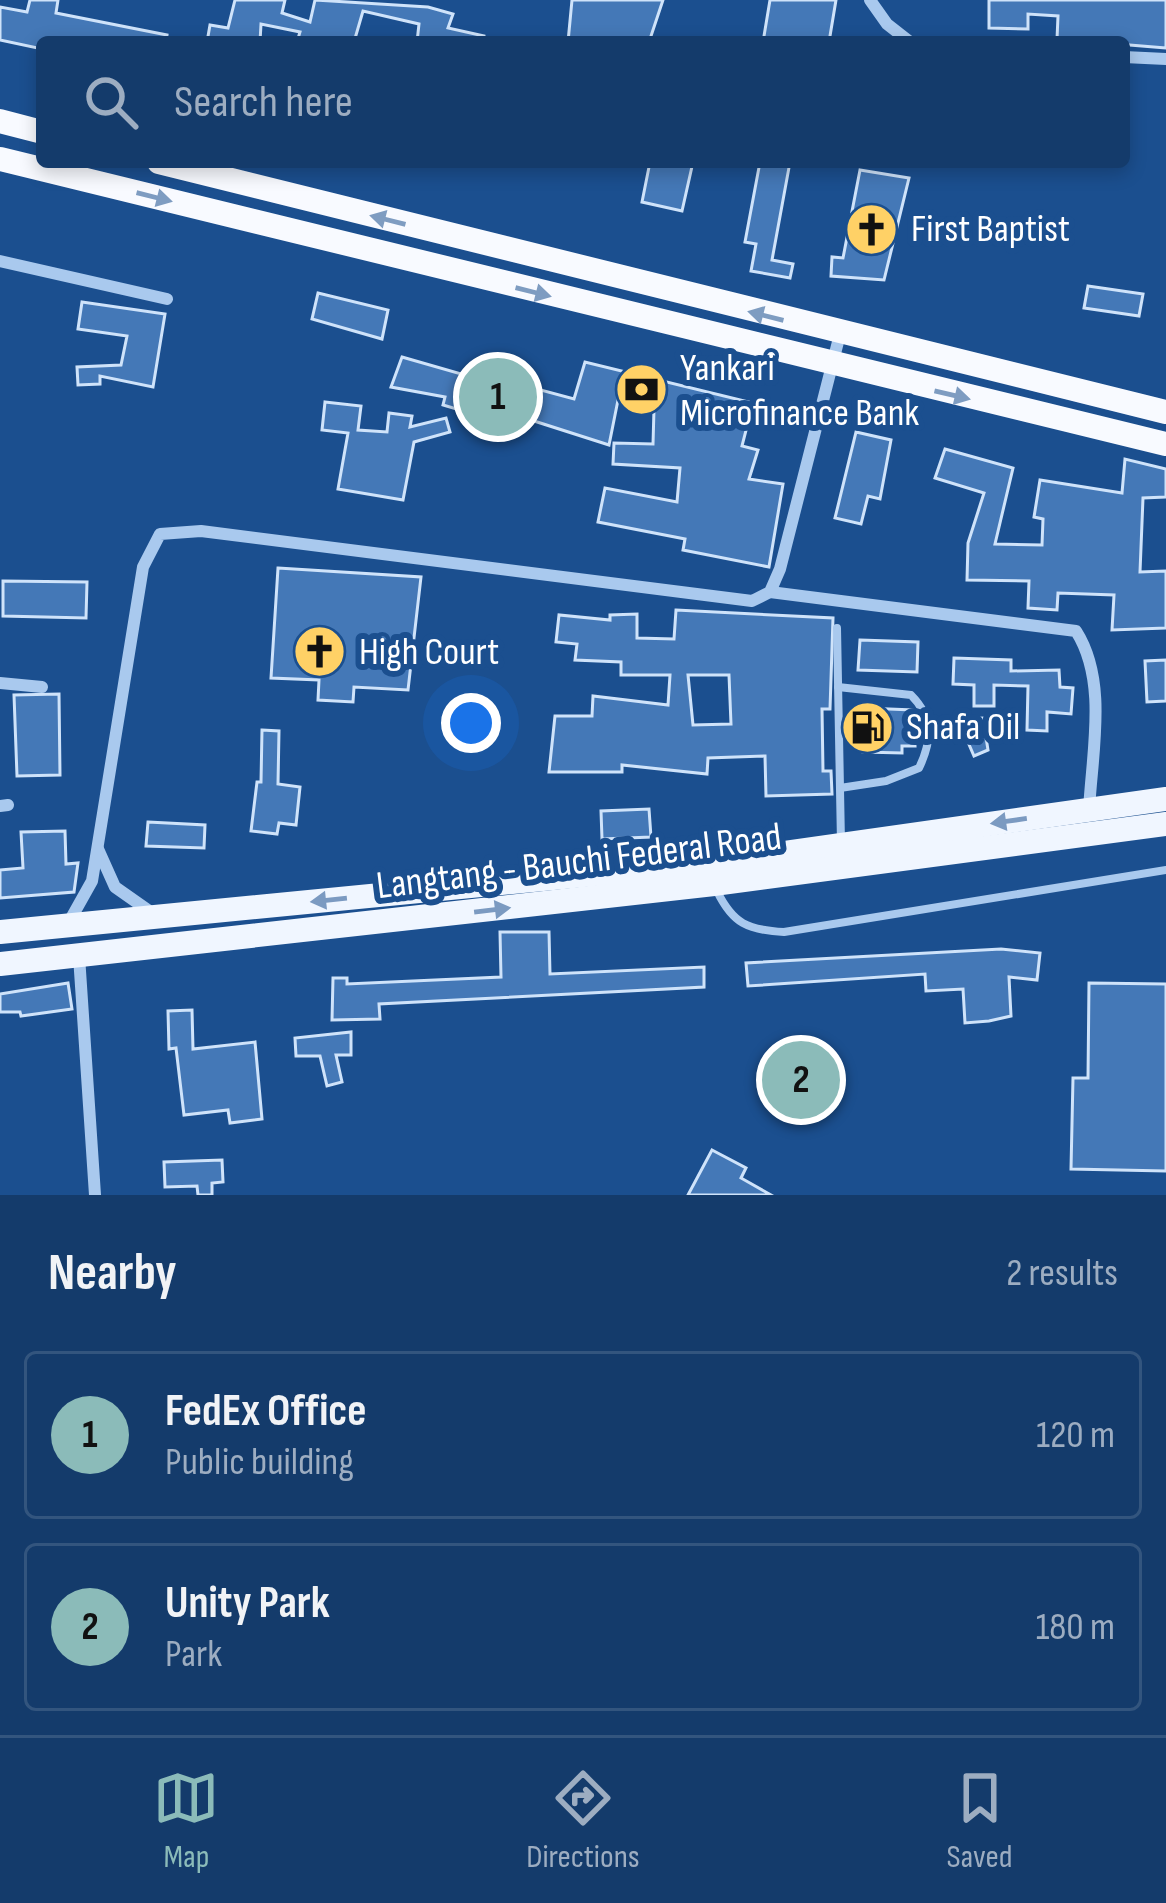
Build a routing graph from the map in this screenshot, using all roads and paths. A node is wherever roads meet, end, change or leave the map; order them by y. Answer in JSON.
{"nodes":[{"id":1,"x":870,"y":0,"type":"edge"},
{"id":2,"x":902,"y":36,"type":"edge"},
{"id":3,"x":1130,"y":57,"type":"edge"},
{"id":4,"x":1166,"y":59,"type":"edge"},
{"id":5,"x":0,"y":121,"type":"edge"},
{"id":6,"x":36,"y":130,"type":"edge"},
{"id":7,"x":0,"y":159,"type":"edge"},
{"id":8,"x":36,"y":168,"type":"edge"},
{"id":9,"x":36,"y":168,"type":"edge"},
{"id":10,"x":183,"y":168,"type":"edge"},
{"id":11,"x":210,"y":175,"type":"junction"},
{"id":12,"x":202,"y":209,"type":"junction"},
{"id":13,"x":486,"y":245,"type":"junction"},
{"id":14,"x":0,"y":261,"type":"edge"},
{"id":15,"x":477,"y":278,"type":"junction"},
{"id":16,"x":644,"y":286,"type":"junction"},
{"id":17,"x":167,"y":299,"type":"dead end"},
{"id":18,"x":635,"y":318,"type":"junction"},
{"id":19,"x":839,"y":334,"type":"junction"},
{"id":20,"x":832,"y":367,"type":"junction"},
{"id":21,"x":1166,"y":412,"type":"edge"},
{"id":22,"x":1166,"y":444,"type":"edge"},
{"id":23,"x":770,"y":592,"type":"junction"},
{"id":24,"x":837,"y":628,"type":"dead end"},
{"id":25,"x":0,"y":683,"type":"edge"},
{"id":26,"x":42,"y":687,"type":"dead end"},
{"id":27,"x":838,"y":687,"type":"junction"},
{"id":28,"x":840,"y":788,"type":"junction"},
{"id":29,"x":1166,"y":799,"type":"edge"},
{"id":30,"x":1089,"y":809,"type":"junction"},
{"id":31,"x":1166,"y":824,"type":"edge"},
{"id":32,"x":841,"y":845,"type":"junction"},
{"id":33,"x":97,"y":848,"type":"junction"},
{"id":34,"x":1166,"y":870,"type":"edge"},
{"id":35,"x":713,"y":884,"type":"junction"},
{"id":36,"x":206,"y":912,"type":"junction"},
{"id":37,"x":158,"y":916,"type":"junction"},
{"id":38,"x":67,"y":925,"type":"junction"},
{"id":39,"x":0,"y":932,"type":"edge"},
{"id":40,"x":209,"y":942,"type":"junction"},
{"id":41,"x":80,"y":956,"type":"junction"},
{"id":42,"x":0,"y":964,"type":"edge"},
{"id":43,"x":94,"y":1195,"type":"edge"}],
"edges":[{"from":1,"to":2,"type":"street"},
{"from":3,"to":4,"type":"street"},
{"from":5,"to":6,"type":"highway"},
{"from":7,"to":8,"type":"highway","one_way":true},
{"from":9,"to":12,"type":"highway","one_way":true},
{"from":10,"to":11,"type":"highway"},
{"from":11,"to":12,"type":"highway"},
{"from":13,"to":11,"type":"highway","one_way":true},
{"from":12,"to":15,"type":"highway"},
{"from":13,"to":15,"type":"highway"},
{"from":13,"to":16,"type":"highway"},
{"from":14,"to":17,"type":"street"},
{"from":15,"to":18,"type":"highway","one_way":true},
{"from":16,"to":18,"type":"highway"},
{"from":19,"to":16,"type":"highway","one_way":true},
{"from":18,"to":20,"type":"highway"},
{"from":19,"to":20,"type":"street"},
{"from":19,"to":21,"type":"highway"},
{"from":20,"to":22,"type":"highway","one_way":true},
{"from":20,"to":23,"type":"street"},
{"from":23,"to":30,"type":"street"},
{"from":23,"to":33,"type":"street"},
{"from":24,"to":27,"type":"lane"},
{"from":25,"to":26,"type":"street"},
{"from":27,"to":28,"type":"lane"},
{"from":27,"to":28,"type":"lane"},
{"from":28,"to":32,"type":"lane"},
{"from":29,"to":30,"type":"main road","name":"Langtang - Bauchi Federal Road"},
{"from":30,"to":32,"type":"main road","name":"Langtang - Bauchi Federal Road","one_way":true},
{"from":31,"to":35,"type":"main road","name":"Langtang - Bauchi Federal Road"},
{"from":32,"to":36,"type":"main road","name":"Langtang - Bauchi Federal Road","one_way":true},
{"from":33,"to":37,"type":"street"},
{"from":33,"to":38,"type":"street"},
{"from":34,"to":35,"type":"lane"},
{"from":40,"to":35,"type":"main road","name":"Langtang - Bauchi Federal Road","one_way":true},
{"from":36,"to":37,"type":"main road","name":"Langtang - Bauchi Federal Road"},
{"from":36,"to":40,"type":"main road"},
{"from":37,"to":38,"type":"main road","name":"Langtang - Bauchi Federal Road"},
{"from":38,"to":39,"type":"main road","name":"Langtang - Bauchi Federal Road"},
{"from":40,"to":41,"type":"main road","name":"Langtang - Bauchi Federal Road"},
{"from":41,"to":42,"type":"main road","name":"Langtang - Bauchi Federal Road"},
{"from":41,"to":43,"type":"street"}]}
